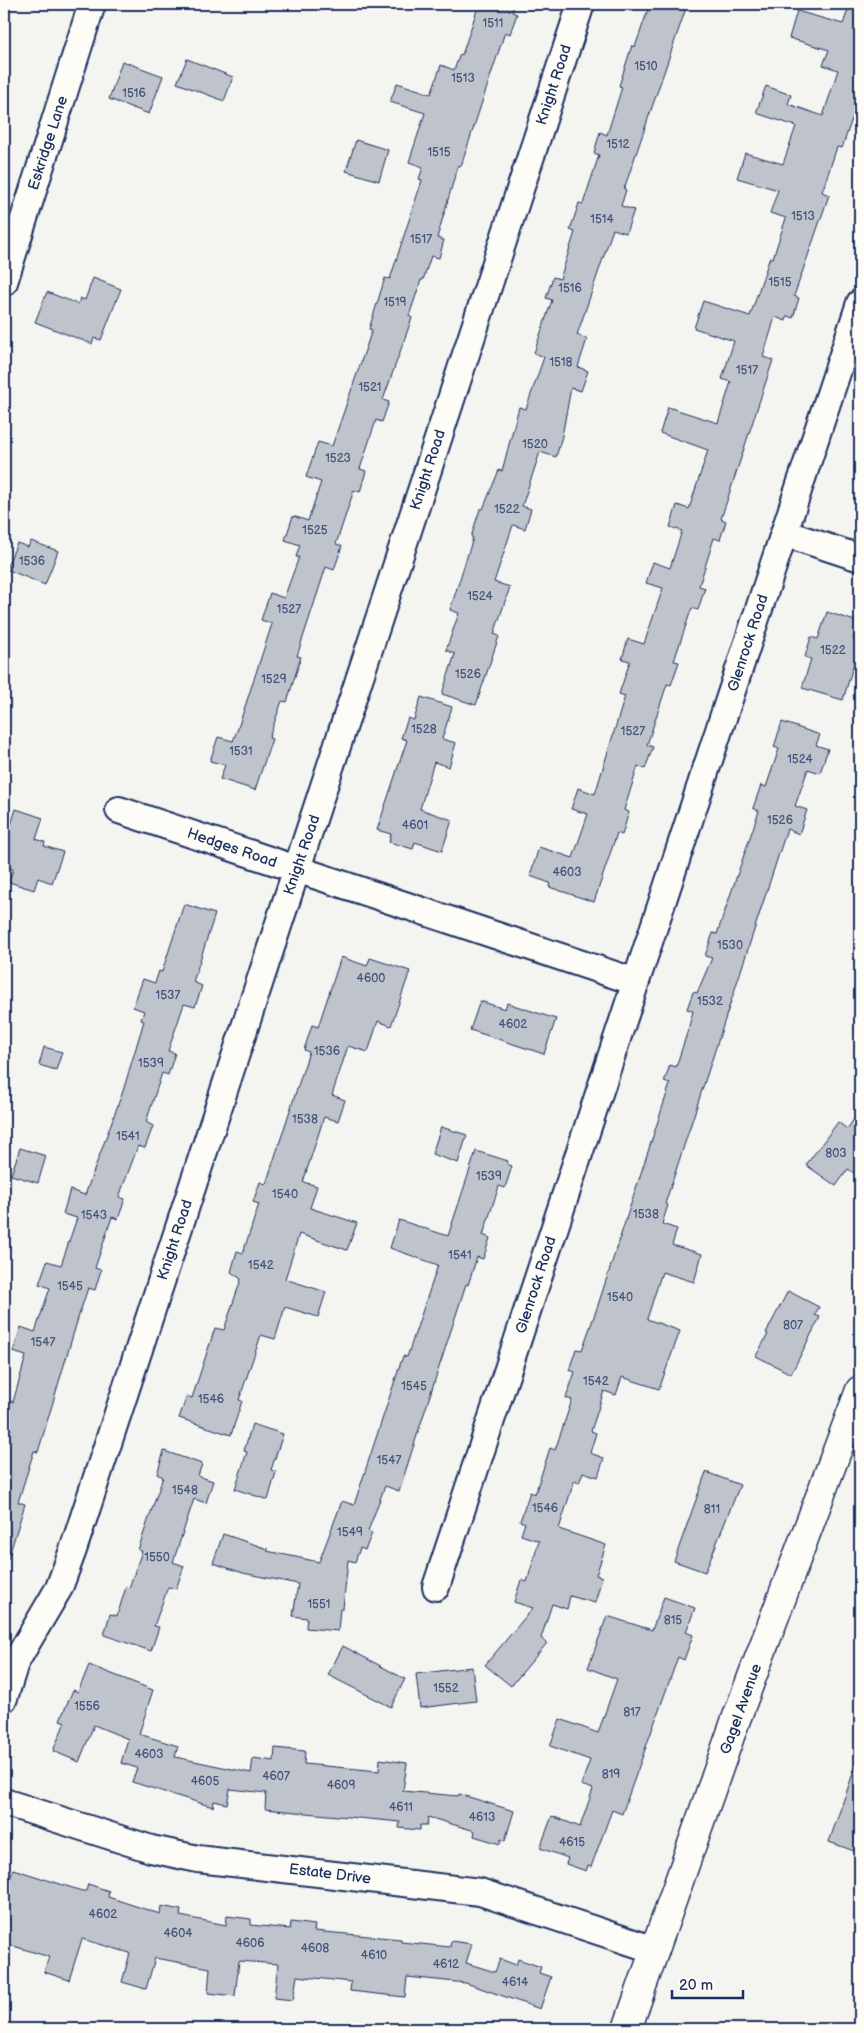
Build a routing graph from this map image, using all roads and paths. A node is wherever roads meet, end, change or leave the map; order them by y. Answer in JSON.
{"nodes":[{"id":1,"x":92,"y":4,"type":"edge"},
{"id":2,"x":581,"y":4,"type":"edge"},
{"id":3,"x":4,"y":282,"type":"edge"},
{"id":4,"x":860,"y":303,"type":"edge"},
{"id":5,"x":784,"y":533,"type":"junction"},
{"id":6,"x":860,"y":558,"type":"edge"},
{"id":7,"x":119,"y":810,"type":"dead end"},
{"id":8,"x":297,"y":870,"type":"junction"},
{"id":9,"x":636,"y":982,"type":"junction"},
{"id":10,"x":860,"y":1390,"type":"edge"},
{"id":11,"x":436,"y":1587,"type":"dead end"},
{"id":12,"x":4,"y":1698,"type":"edge"},
{"id":13,"x":4,"y":1802,"type":"edge"},
{"id":14,"x":655,"y":1950,"type":"junction"},
{"id":15,"x":626,"y":2029,"type":"edge"}],
"edges":[{"from":1,"to":3,"type":"street","name":"Eskridge Lane"},
{"from":2,"to":8,"type":"street","name":"Knight Road"},
{"from":4,"to":5,"type":"street","name":"Glenrock Road"},
{"from":5,"to":6,"type":"street"},
{"from":5,"to":9,"type":"street","name":"Glenrock Road"},
{"from":7,"to":8,"type":"street","name":"Hedges Road"},
{"from":8,"to":9,"type":"street","name":"Hedges Road"},
{"from":8,"to":12,"type":"street","name":"Knight Road"},
{"from":9,"to":11,"type":"street","name":"Glenrock Road"},
{"from":10,"to":14,"type":"street","name":"Gagel Avenue"},
{"from":13,"to":14,"type":"street","name":"Estate Drive"},
{"from":14,"to":15,"type":"street","name":"Gagel Avenue"}]}
